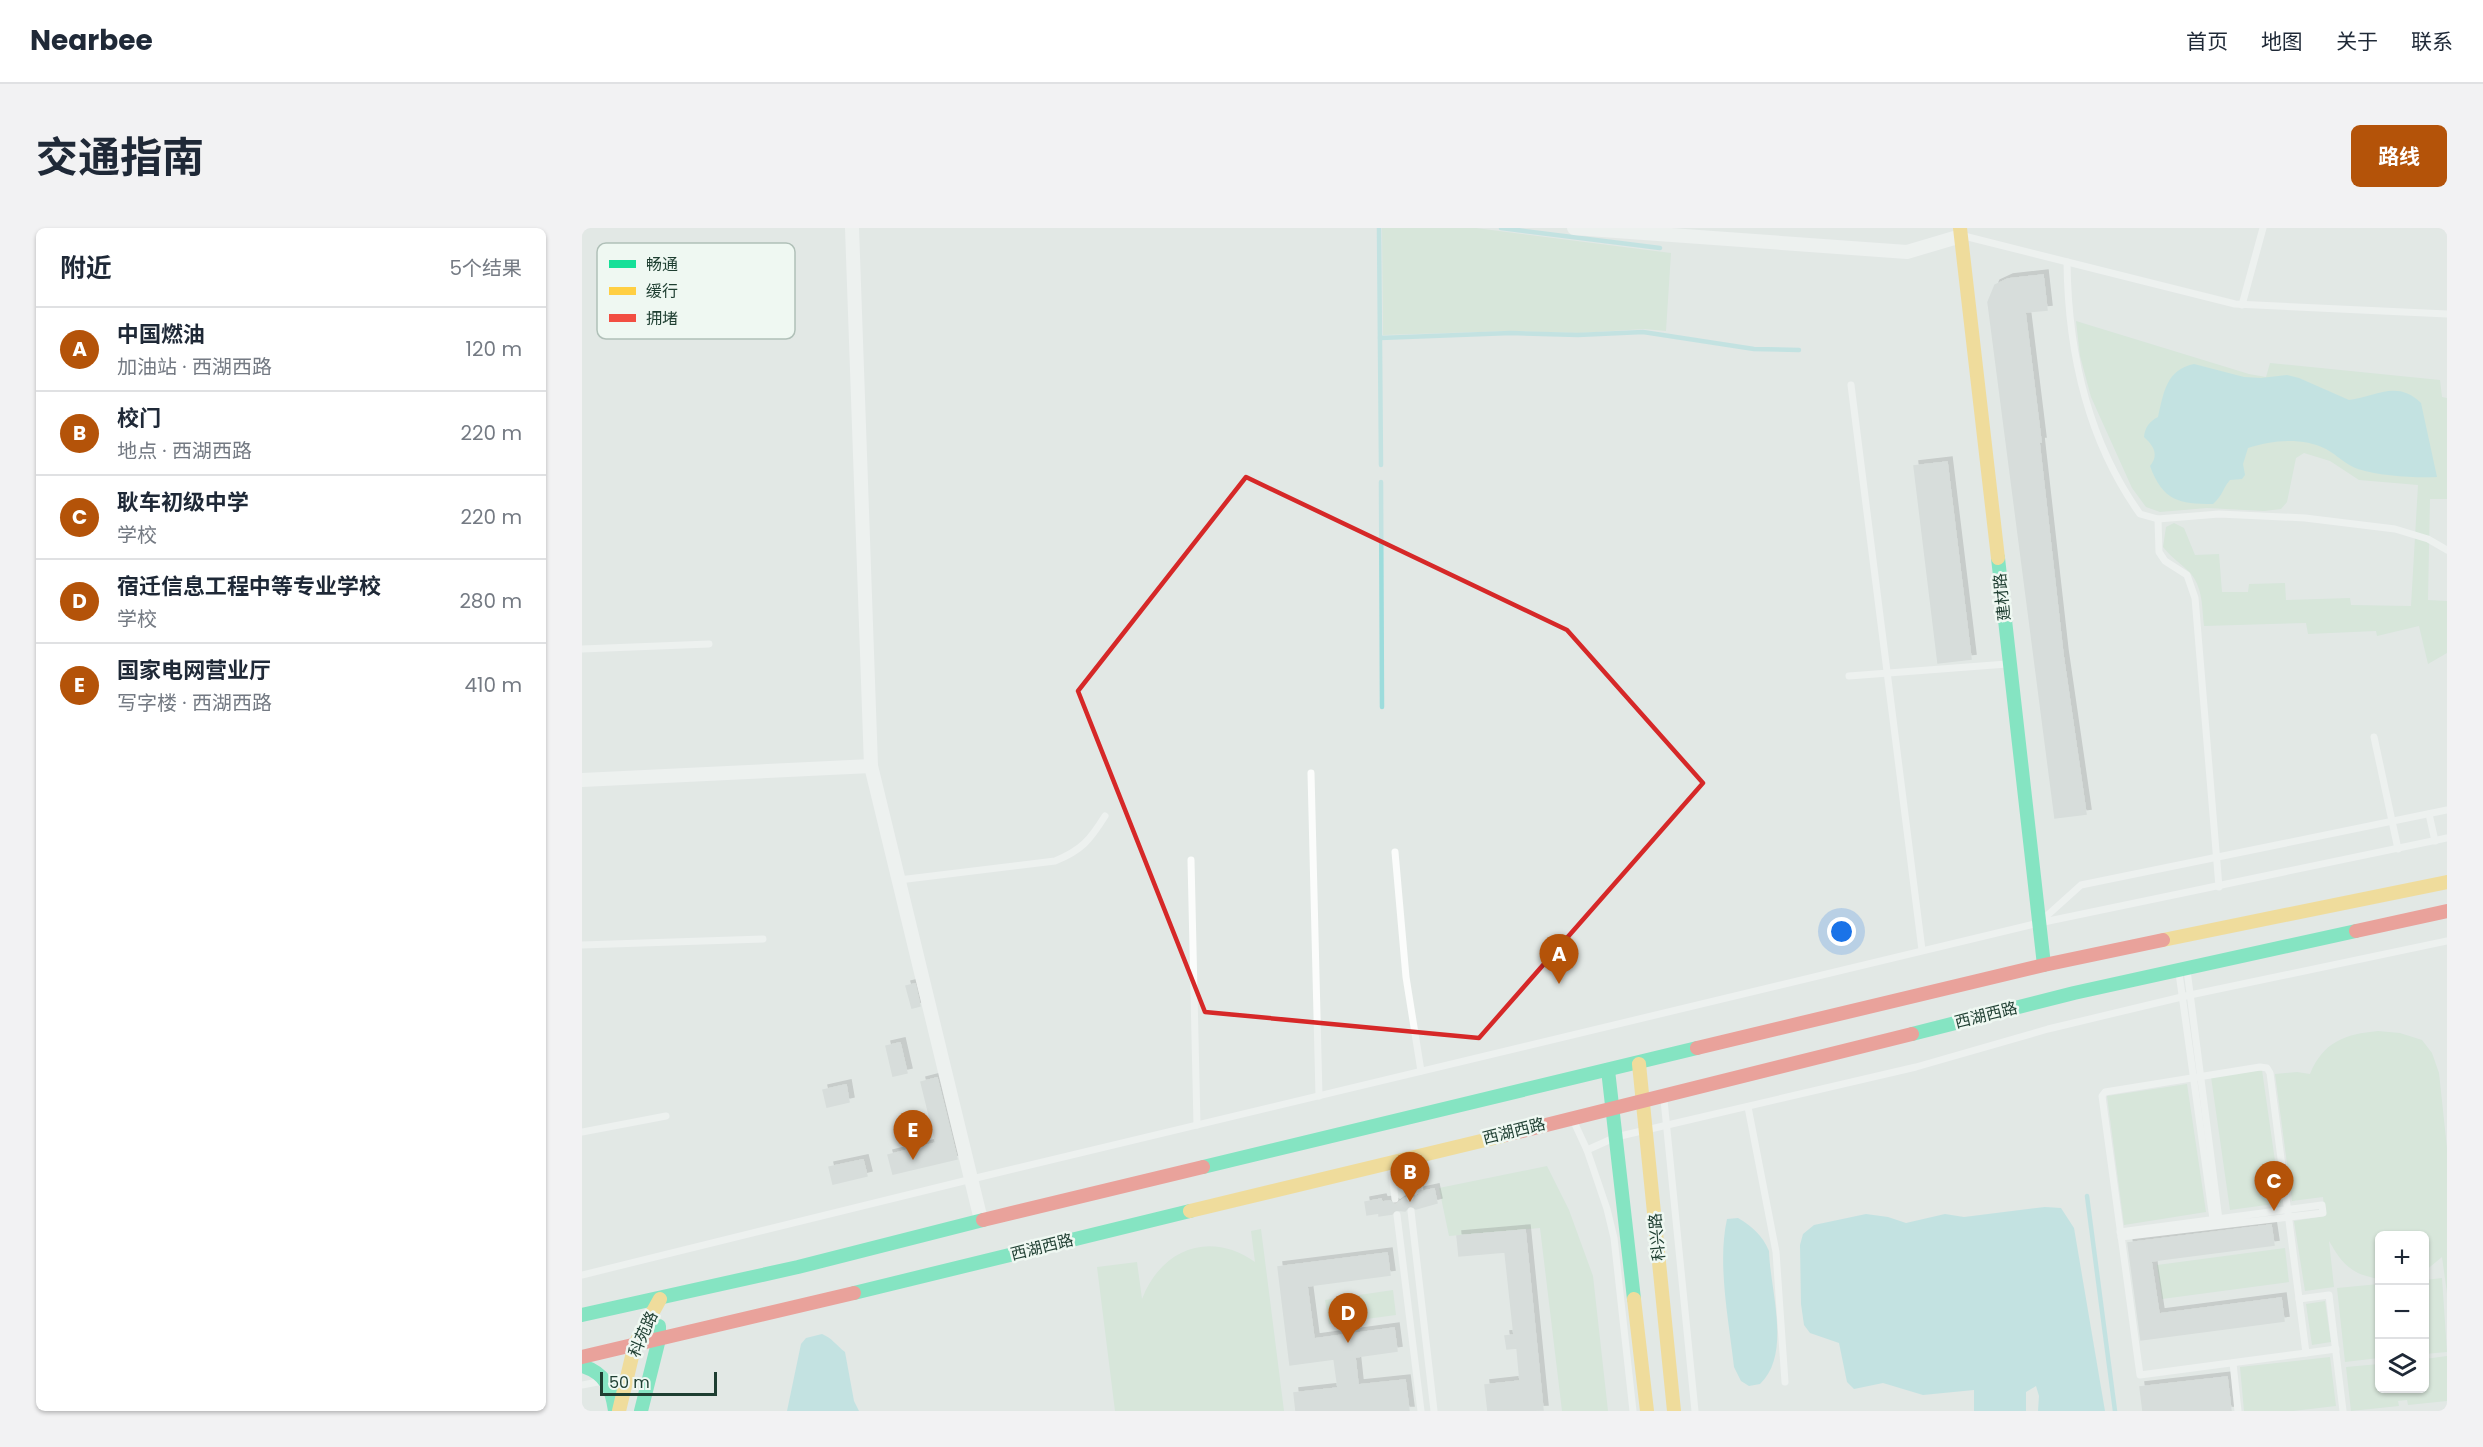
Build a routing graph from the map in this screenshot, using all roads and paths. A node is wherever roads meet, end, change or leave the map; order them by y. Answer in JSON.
{"nodes":[{"id":1,"x":852,"y":228,"type":"edge"},
{"id":2,"x":1574,"y":228,"type":"edge"},
{"id":3,"x":2263,"y":228,"type":"edge"},
{"id":4,"x":1961,"y":232,"type":"edge"},
{"id":5,"x":2067,"y":262,"type":"junction"},
{"id":6,"x":2242,"y":304,"type":"junction"},
{"id":7,"x":2447,"y":314,"type":"edge"},
{"id":8,"x":1851,"y":385,"type":"dead end"},
{"id":9,"x":2158,"y":519,"type":"junction"},
{"id":10,"x":2447,"y":550,"type":"edge"},
{"id":11,"x":709,"y":644,"type":"dead end"},
{"id":12,"x":582,"y":649,"type":"edge"},
{"id":13,"x":2010,"y":664,"type":"junction"},
{"id":14,"x":1888,"y":673,"type":"junction"},
{"id":15,"x":1849,"y":676,"type":"dead end"},
{"id":16,"x":2374,"y":737,"type":"dead end"},
{"id":17,"x":871,"y":766,"type":"junction"},
{"id":18,"x":1311,"y":773,"type":"dead end"},
{"id":19,"x":582,"y":780,"type":"edge"},
{"id":20,"x":2447,"y":810,"type":"edge"},
{"id":21,"x":2429,"y":814,"type":"junction"},
{"id":22,"x":1106,"y":816,"type":"dead end"},
{"id":23,"x":2392,"y":822,"type":"junction"},
{"id":24,"x":2447,"y":838,"type":"edge"},
{"id":25,"x":2435,"y":841,"type":"junction"},
{"id":26,"x":2397,"y":849,"type":"junction"},
{"id":27,"x":1395,"y":852,"type":"dead end"},
{"id":28,"x":2217,"y":856,"type":"junction"},
{"id":29,"x":1191,"y":861,"type":"dead end"},
{"id":30,"x":899,"y":880,"type":"junction"},
{"id":31,"x":2447,"y":882,"type":"edge"},
{"id":32,"x":2219,"y":886,"type":"junction"},
{"id":33,"x":2447,"y":912,"type":"edge"},
{"id":34,"x":2039,"y":923,"type":"junction"},
{"id":35,"x":763,"y":939,"type":"dead end"},
{"id":36,"x":2447,"y":941,"type":"edge"},
{"id":37,"x":582,"y":945,"type":"edge"},
{"id":38,"x":1922,"y":950,"type":"junction"},
{"id":39,"x":2044,"y":965,"type":"junction"},
{"id":40,"x":2183,"y":970,"type":"junction"},
{"id":41,"x":2190,"y":995,"type":"junction"},
{"id":42,"x":2182,"y":998,"type":"junction"},
{"id":43,"x":1639,"y":1064,"type":"junction"},
{"id":44,"x":1608,"y":1070,"type":"junction"},
{"id":45,"x":1420,"y":1071,"type":"junction"},
{"id":46,"x":2197,"y":1077,"type":"junction"},
{"id":47,"x":1319,"y":1095,"type":"junction"},
{"id":48,"x":1664,"y":1096,"type":"junction"},
{"id":49,"x":1644,"y":1101,"type":"junction"},
{"id":50,"x":1613,"y":1107,"type":"junction"},
{"id":51,"x":1748,"y":1107,"type":"junction"},
{"id":52,"x":666,"y":1116,"type":"dead end"},
{"id":53,"x":1572,"y":1117,"type":"junction"},
{"id":54,"x":1197,"y":1125,"type":"junction"},
{"id":55,"x":1667,"y":1126,"type":"junction"},
{"id":56,"x":1647,"y":1131,"type":"junction"},
{"id":57,"x":582,"y":1132,"type":"edge"},
{"id":58,"x":1616,"y":1137,"type":"junction"},
{"id":59,"x":1587,"y":1150,"type":"junction"},
{"id":60,"x":1405,"y":1158,"type":"junction"},
{"id":61,"x":1390,"y":1162,"type":"junction"},
{"id":62,"x":972,"y":1179,"type":"junction"},
{"id":63,"x":1410,"y":1197,"type":"dead end"},
{"id":64,"x":1395,"y":1199,"type":"dead end"},
{"id":65,"x":1411,"y":1211,"type":"dead end"},
{"id":66,"x":2288,"y":1213,"type":"junction"},
{"id":67,"x":1397,"y":1215,"type":"dead end"},
{"id":68,"x":981,"y":1220,"type":"junction"},
{"id":69,"x":2217,"y":1221,"type":"junction"},
{"id":70,"x":2120,"y":1234,"type":"junction"},
{"id":71,"x":582,"y":1275,"type":"edge"},
{"id":72,"x":660,"y":1299,"type":"junction"},
{"id":73,"x":2299,"y":1299,"type":"junction"},
{"id":74,"x":582,"y":1315,"type":"edge"},
{"id":75,"x":659,"y":1339,"type":"junction"},
{"id":76,"x":635,"y":1344,"type":"junction"},
{"id":77,"x":2336,"y":1349,"type":"junction"},
{"id":78,"x":2306,"y":1353,"type":"junction"},
{"id":79,"x":582,"y":1357,"type":"edge"},
{"id":80,"x":2232,"y":1363,"type":"junction"},
{"id":81,"x":582,"y":1366,"type":"edge"},
{"id":82,"x":608,"y":1380,"type":"junction"},
{"id":83,"x":1785,"y":1382,"type":"dead end"},
{"id":84,"x":582,"y":1385,"type":"edge"},
{"id":85,"x":617,"y":1411,"type":"edge"},
{"id":86,"x":641,"y":1411,"type":"edge"},
{"id":87,"x":1421,"y":1411,"type":"edge"},
{"id":88,"x":1434,"y":1411,"type":"edge"},
{"id":89,"x":1633,"y":1411,"type":"edge"},
{"id":90,"x":1647,"y":1411,"type":"edge"},
{"id":91,"x":1674,"y":1411,"type":"edge"},
{"id":92,"x":1695,"y":1411,"type":"edge"},
{"id":93,"x":2238,"y":1411,"type":"edge"},
{"id":94,"x":2343,"y":1411,"type":"edge"}],
"edges":[{"from":1,"to":17,"type":"street"},
{"from":2,"to":4,"type":"street"},
{"from":3,"to":6,"type":"lane"},
{"from":4,"to":5,"type":"lane"},
{"from":4,"to":13,"type":"main road","name":"建材路"},
{"from":5,"to":6,"type":"lane"},
{"from":5,"to":9,"type":"lane"},
{"from":6,"to":7,"type":"lane"},
{"from":8,"to":14,"type":"lane"},
{"from":9,"to":10,"type":"lane"},
{"from":9,"to":28,"type":"lane"},
{"from":11,"to":12,"type":"lane"},
{"from":13,"to":14,"type":"lane"},
{"from":13,"to":34,"type":"main road","name":"建材路"},
{"from":14,"to":15,"type":"lane"},
{"from":14,"to":38,"type":"lane"},
{"from":16,"to":23,"type":"lane"},
{"from":17,"to":19,"type":"street"},
{"from":17,"to":30,"type":"street"},
{"from":18,"to":47,"type":"lane"},
{"from":20,"to":21,"type":"lane"},
{"from":21,"to":23,"type":"lane"},
{"from":21,"to":25,"type":"lane"},
{"from":22,"to":30,"type":"lane"},
{"from":23,"to":26,"type":"lane"},
{"from":23,"to":28,"type":"lane"},
{"from":24,"to":25,"type":"lane"},
{"from":25,"to":26,"type":"lane"},
{"from":26,"to":32,"type":"lane"},
{"from":27,"to":45,"type":"lane"},
{"from":28,"to":32,"type":"lane"},
{"from":28,"to":34,"type":"lane"},
{"from":29,"to":54,"type":"lane"},
{"from":30,"to":62,"type":"street"},
{"from":31,"to":39,"type":"main road"},
{"from":32,"to":34,"type":"lane"},
{"from":33,"to":40,"type":"main road","name":"西湖西路"},
{"from":34,"to":38,"type":"lane"},
{"from":34,"to":39,"type":"main road","name":"建材路"},
{"from":35,"to":37,"type":"lane"},
{"from":36,"to":41,"type":"lane"},
{"from":38,"to":45,"type":"lane"},
{"from":39,"to":43,"type":"main road"},
{"from":40,"to":41,"type":"lane"},
{"from":40,"to":42,"type":"lane"},
{"from":40,"to":48,"type":"main road","name":"西湖西路"},
{"from":41,"to":42,"type":"lane"},
{"from":41,"to":46,"type":"lane"},
{"from":42,"to":46,"type":"lane"},
{"from":42,"to":51,"type":"lane"},
{"from":43,"to":44,"type":"main road"},
{"from":43,"to":49,"type":"main road","name":"科兴路"},
{"from":44,"to":50,"type":"main road","name":"科兴路"},
{"from":44,"to":68,"type":"main road"},
{"from":45,"to":47,"type":"lane"},
{"from":46,"to":66,"type":"lane"},
{"from":46,"to":69,"type":"lane"},
{"from":46,"to":70,"type":"lane"},
{"from":47,"to":54,"type":"lane"},
{"from":48,"to":49,"type":"main road","name":"西湖西路"},
{"from":48,"to":55,"type":"lane"},
{"from":49,"to":50,"type":"main road","name":"西湖西路"},
{"from":49,"to":56,"type":"main road","name":"科兴路"},
{"from":50,"to":53,"type":"main road","name":"西湖西路"},
{"from":50,"to":58,"type":"main road","name":"科兴路"},
{"from":51,"to":55,"type":"lane"},
{"from":51,"to":83,"type":"lane"},
{"from":52,"to":57,"type":"lane"},
{"from":53,"to":59,"type":"lane"},
{"from":53,"to":60,"type":"main road","name":"西湖西路"},
{"from":54,"to":62,"type":"lane"},
{"from":55,"to":56,"type":"lane"},
{"from":55,"to":92,"type":"lane"},
{"from":56,"to":58,"type":"lane"},
{"from":56,"to":91,"type":"main road","name":"科兴路"},
{"from":58,"to":59,"type":"lane"},
{"from":58,"to":90,"type":"main road","name":"科兴路"},
{"from":59,"to":89,"type":"lane"},
{"from":60,"to":61,"type":"main road","name":"西湖西路"},
{"from":60,"to":63,"type":"lane"},
{"from":61,"to":64,"type":"lane"},
{"from":61,"to":75,"type":"main road","name":"西湖西路"},
{"from":62,"to":68,"type":"street"},
{"from":62,"to":71,"type":"lane"},
{"from":65,"to":88,"type":"lane"},
{"from":66,"to":69,"type":"lane"},
{"from":66,"to":73,"type":"lane"},
{"from":67,"to":87,"type":"lane"},
{"from":68,"to":72,"type":"main road"},
{"from":69,"to":70,"type":"lane"},
{"from":70,"to":80,"type":"lane"},
{"from":72,"to":74,"type":"main road"},
{"from":72,"to":75,"type":"main road","name":"科苑路"},
{"from":72,"to":76,"type":"main road","name":"科苑路"},
{"from":73,"to":77,"type":"lane"},
{"from":73,"to":78,"type":"lane"},
{"from":75,"to":76,"type":"main road","name":"西湖西路"},
{"from":75,"to":86,"type":"main road","name":"科苑路"},
{"from":76,"to":79,"type":"main road","name":"西湖西路"},
{"from":76,"to":85,"type":"main road","name":"科苑路"},
{"from":77,"to":78,"type":"lane"},
{"from":77,"to":94,"type":"lane"},
{"from":78,"to":80,"type":"lane"},
{"from":80,"to":93,"type":"lane"},
{"from":81,"to":82,"type":"main road"},
{"from":82,"to":84,"type":"lane"},
{"from":82,"to":85,"type":"main road"}]}
